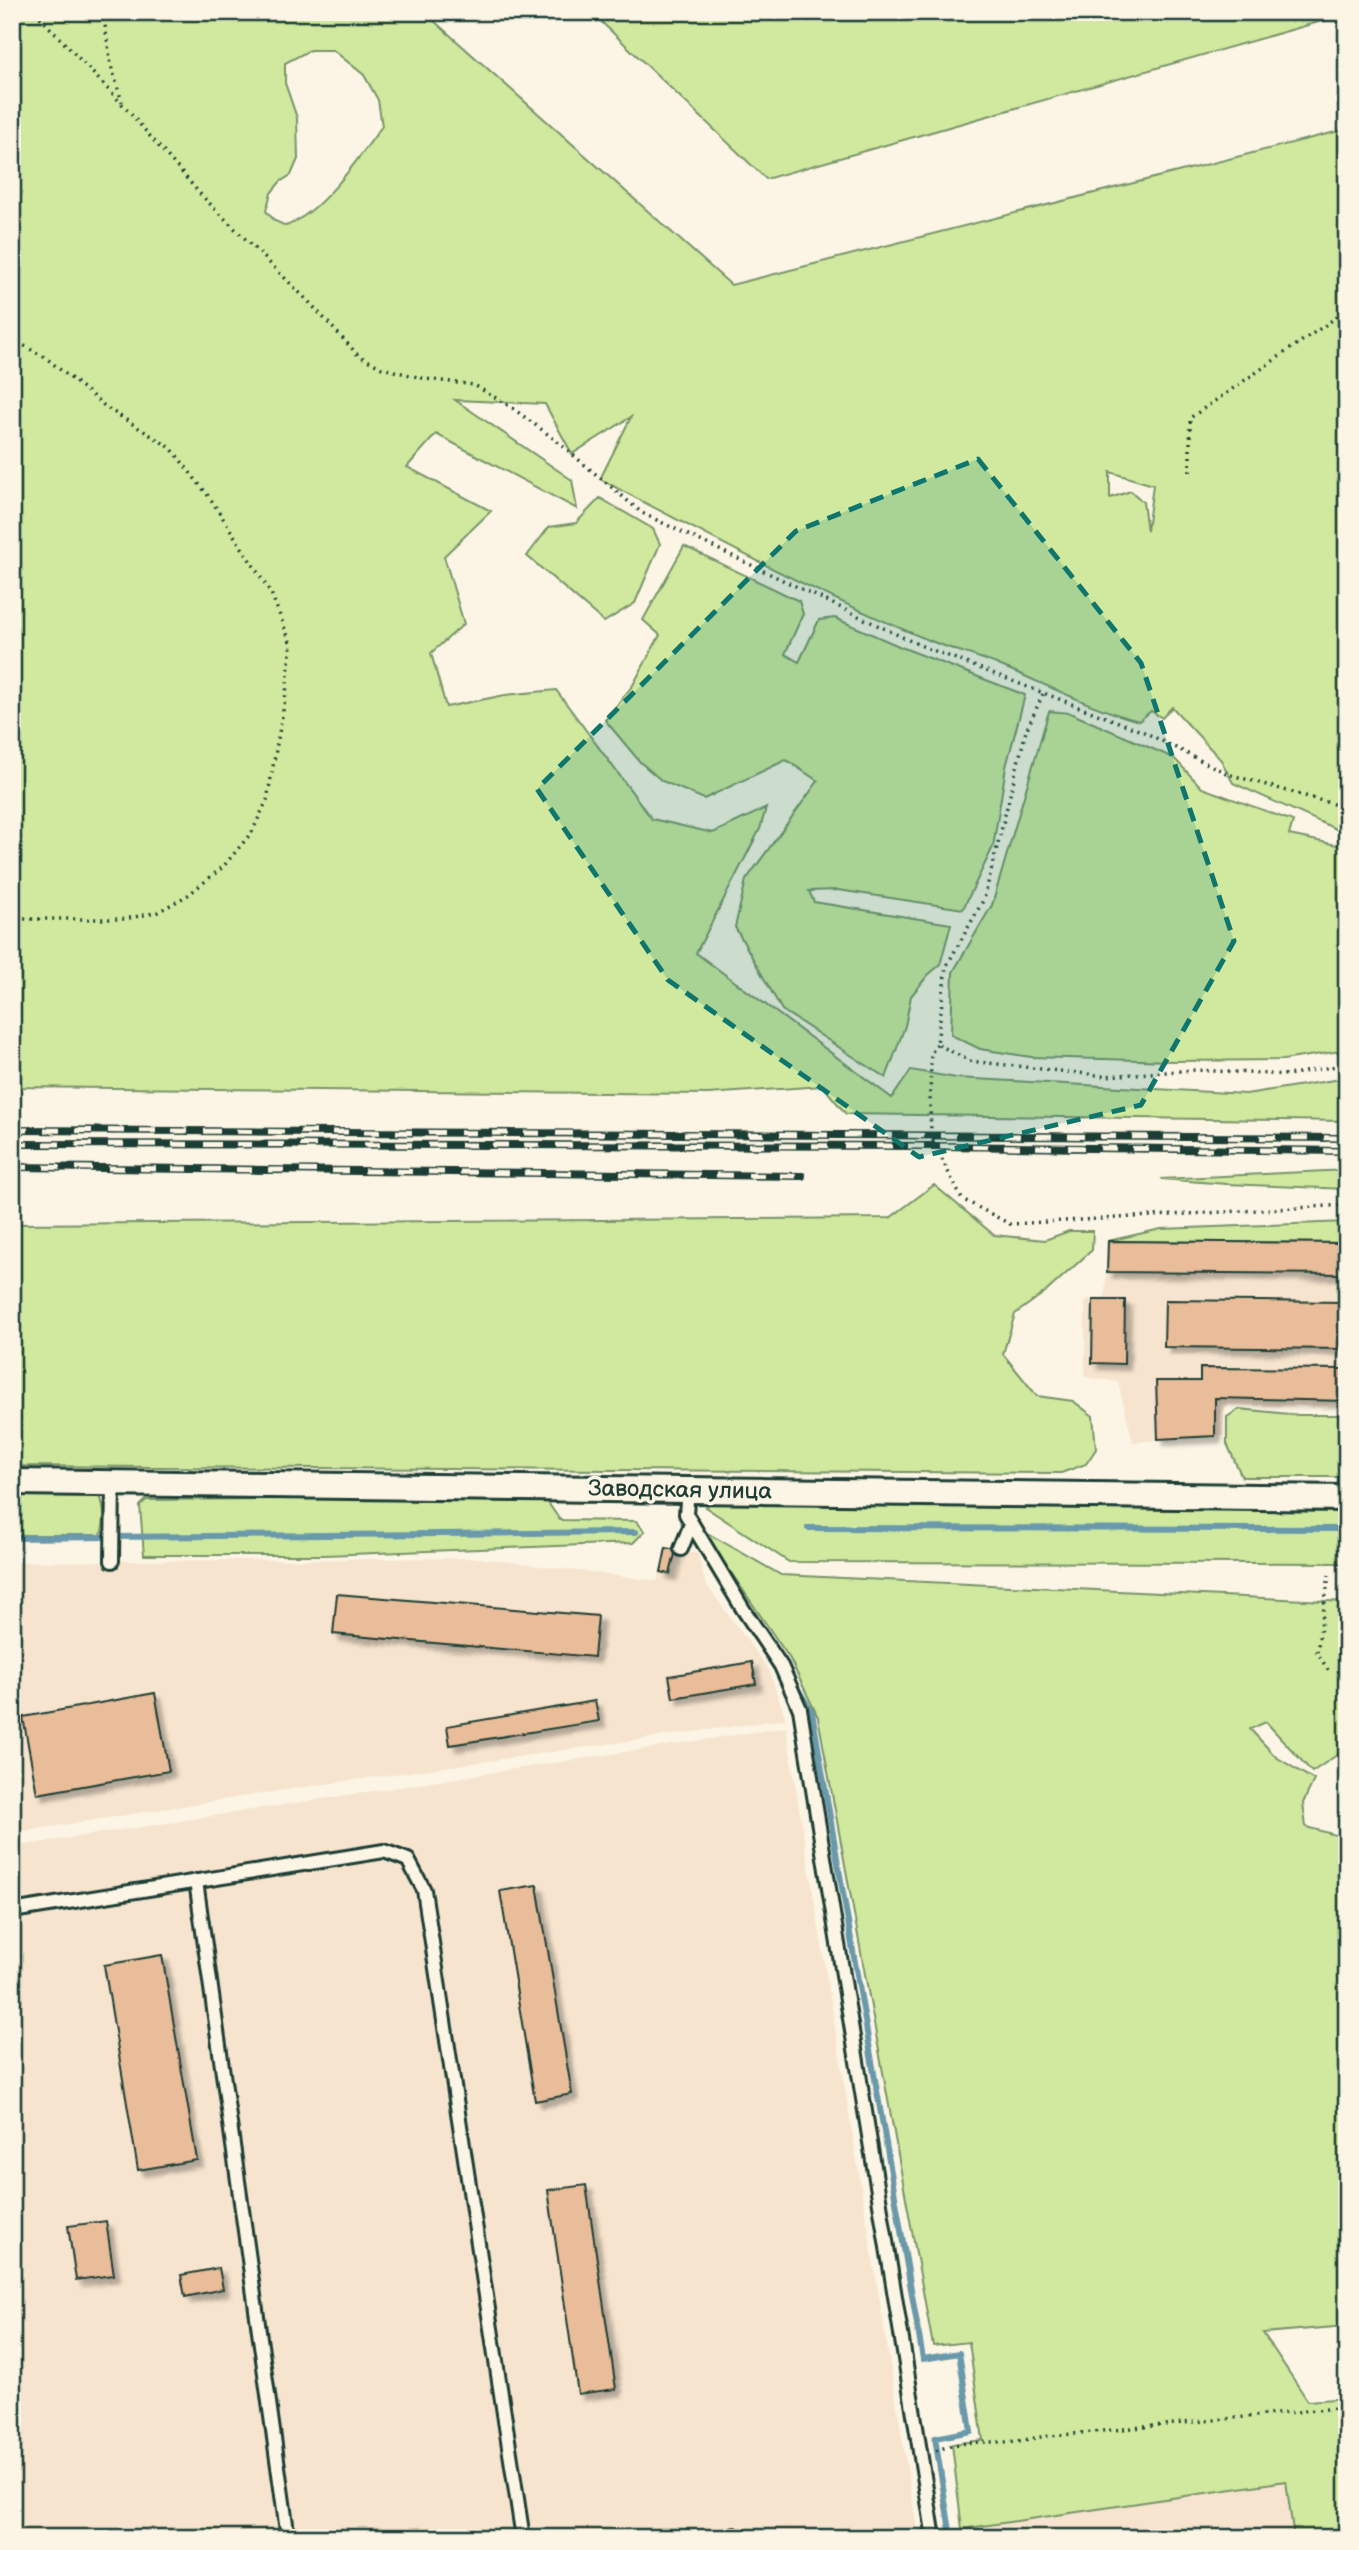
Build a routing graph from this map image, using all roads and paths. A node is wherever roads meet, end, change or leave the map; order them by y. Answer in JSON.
{"nodes":[{"id":1,"x":35,"y":12,"type":"edge"},
{"id":2,"x":103,"y":12,"type":"edge"},
{"id":3,"x":122,"y":104,"type":"junction"},
{"id":4,"x":1347,"y":310,"type":"edge"},
{"id":5,"x":12,"y":339,"type":"edge"},
{"id":6,"x":1190,"y":472,"type":"dead end"},
{"id":7,"x":1044,"y":693,"type":"junction"},
{"id":8,"x":1347,"y":808,"type":"edge"},
{"id":9,"x":12,"y":919,"type":"edge"},
{"id":10,"x":937,"y":1044,"type":"junction"},
{"id":11,"x":1347,"y":1064,"type":"edge"},
{"id":12,"x":1347,"y":1205,"type":"edge"},
{"id":13,"x":12,"y":1482,"type":"edge"},
{"id":14,"x":113,"y":1483,"type":"junction"},
{"id":15,"x":688,"y":1489,"type":"junction"},
{"id":16,"x":1347,"y":1498,"type":"edge"},
{"id":17,"x":691,"y":1524,"type":"junction"},
{"id":18,"x":681,"y":1549,"type":"dead end"},
{"id":19,"x":112,"y":1561,"type":"dead end"},
{"id":20,"x":1329,"y":1575,"type":"dead end"},
{"id":21,"x":1328,"y":1670,"type":"dead end"},
{"id":22,"x":196,"y":1881,"type":"junction"},
{"id":23,"x":12,"y":1911,"type":"edge"},
{"id":24,"x":1347,"y":2407,"type":"edge"},
{"id":25,"x":921,"y":2456,"type":"junction"},
{"id":26,"x":288,"y":2538,"type":"edge"},
{"id":27,"x":523,"y":2538,"type":"edge"},
{"id":28,"x":718,"y":2538,"type":"edge"},
{"id":29,"x":740,"y":2538,"type":"edge"},
{"id":30,"x":934,"y":2538,"type":"edge"}],
"edges":[{"from":1,"to":3,"type":"path"},
{"from":2,"to":3,"type":"path"},
{"from":3,"to":7,"type":"path"},
{"from":4,"to":6,"type":"path"},
{"from":5,"to":9,"type":"path"},
{"from":7,"to":8,"type":"path"},
{"from":7,"to":10,"type":"path"},
{"from":10,"to":11,"type":"path"},
{"from":10,"to":12,"type":"path"},
{"from":13,"to":14,"type":"street","name":"Заводская улица"},
{"from":14,"to":15,"type":"street","name":"Заводская улица"},
{"from":14,"to":19,"type":"lane"},
{"from":15,"to":16,"type":"street","name":"Заводская улица"},
{"from":15,"to":17,"type":"lane"},
{"from":17,"to":18,"type":"lane"},
{"from":17,"to":25,"type":"lane"},
{"from":20,"to":21,"type":"path"},
{"from":22,"to":23,"type":"lane"},
{"from":22,"to":26,"type":"lane"},
{"from":22,"to":27,"type":"lane"},
{"from":24,"to":25,"type":"path"},
{"from":25,"to":30,"type":"lane"},
{"from":28,"to":29,"type":"lane"}]}
